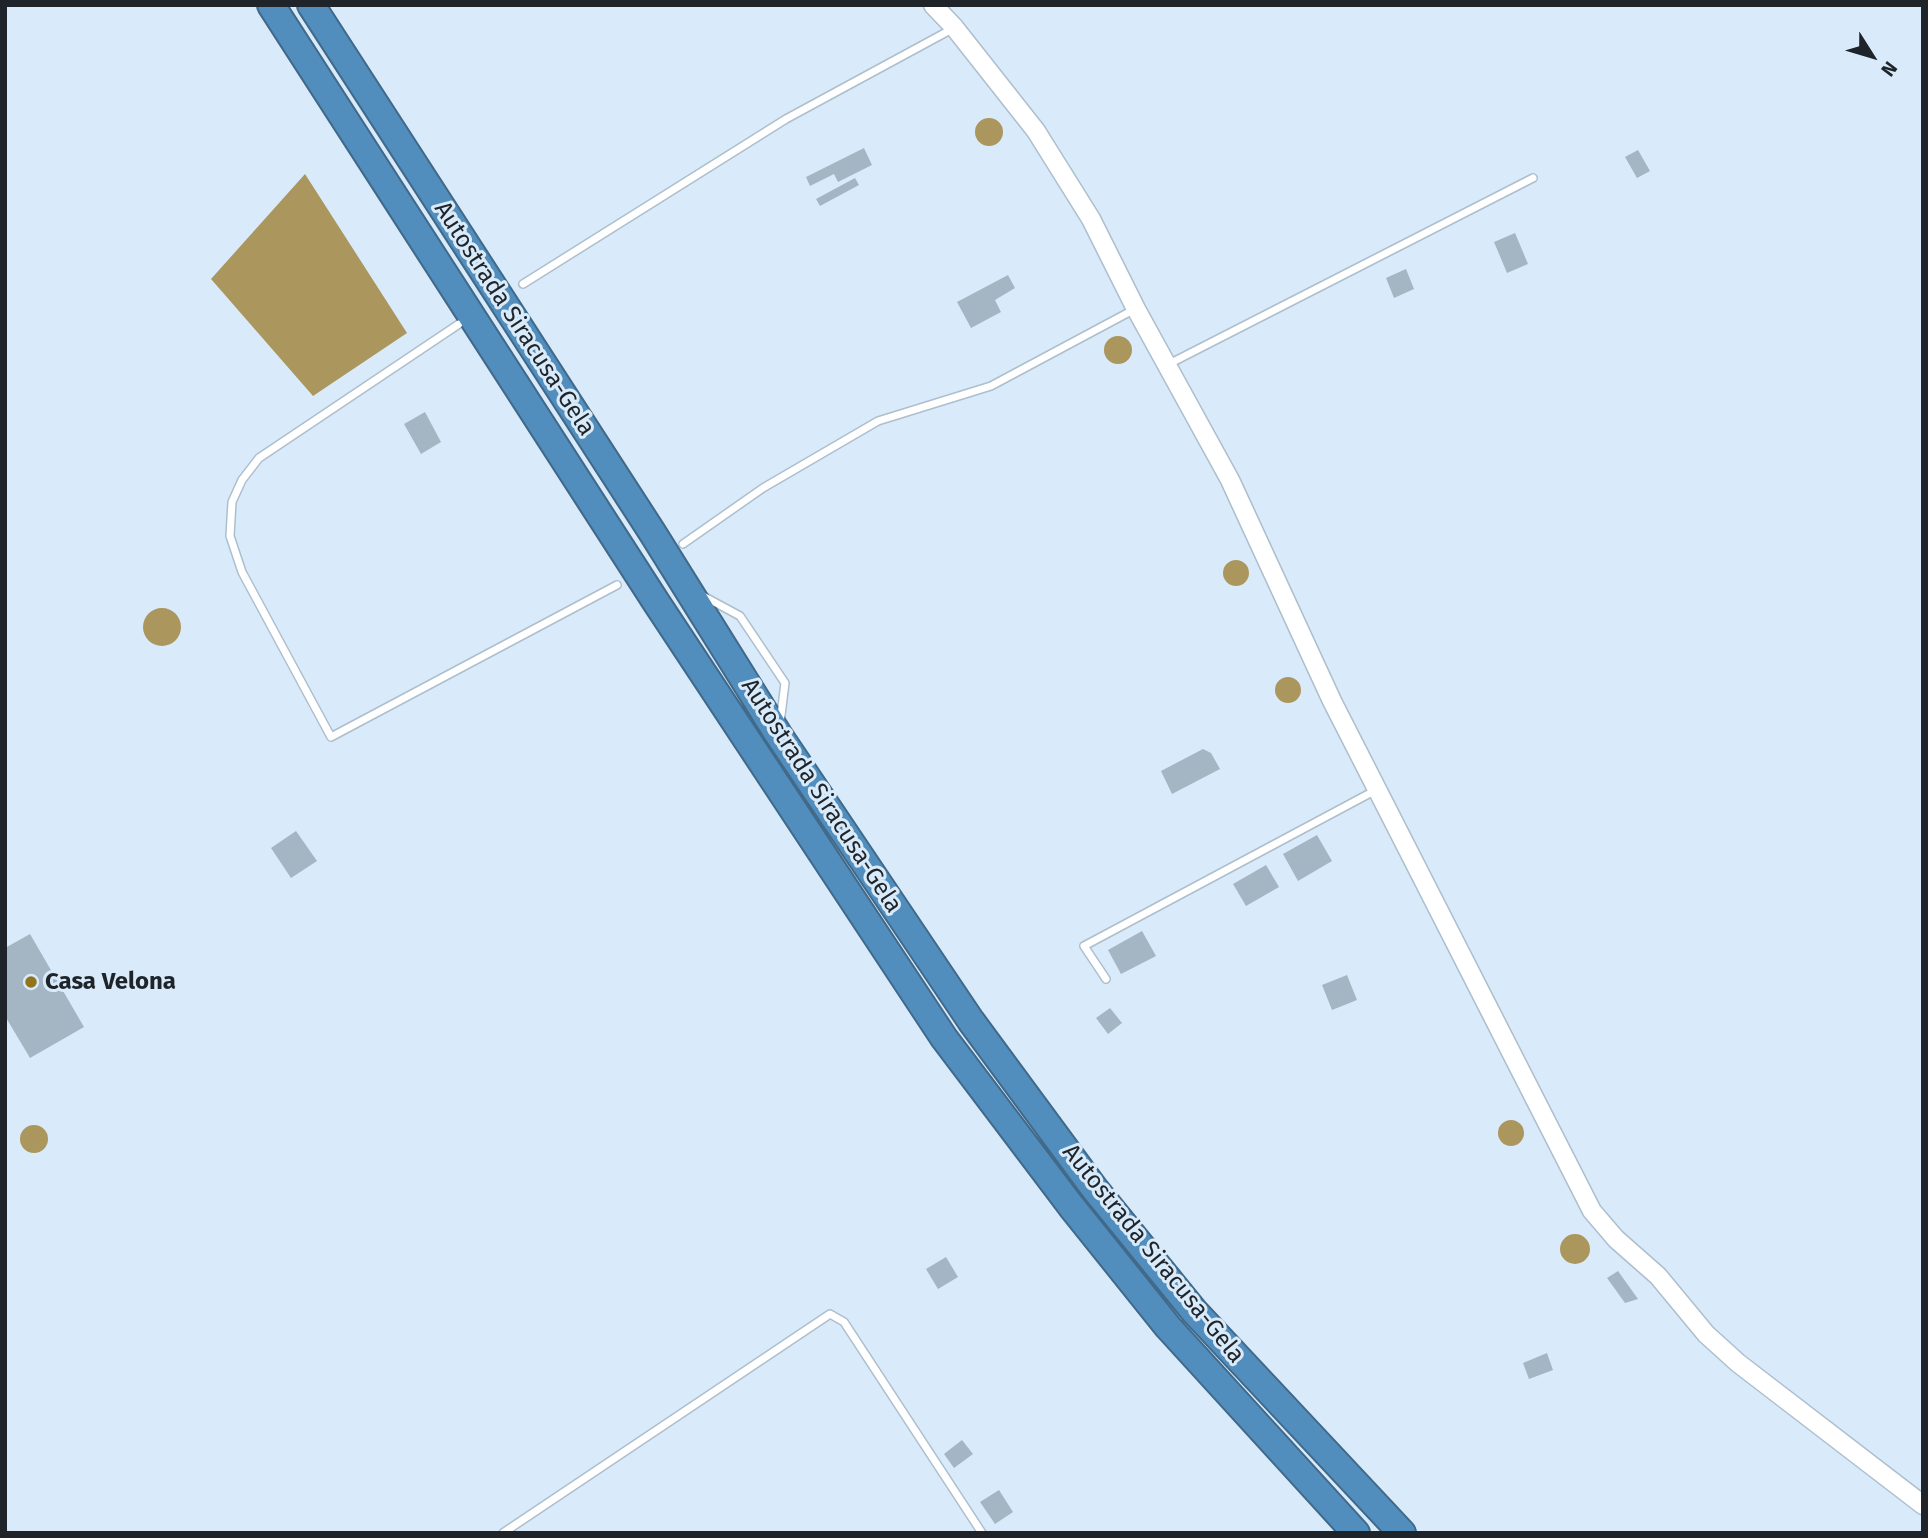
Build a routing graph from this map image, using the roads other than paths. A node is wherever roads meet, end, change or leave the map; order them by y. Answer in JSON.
{"nodes":[{"id":1,"x":271,"y":5,"type":"edge"},
{"id":2,"x":311,"y":5,"type":"edge"},
{"id":3,"x":933,"y":5,"type":"edge"},
{"id":4,"x":954,"y":27,"type":"junction"},
{"id":5,"x":1533,"y":178,"type":"dead end"},
{"id":6,"x":523,"y":284,"type":"dead end"},
{"id":7,"x":1136,"y":309,"type":"junction"},
{"id":8,"x":459,"y":324,"type":"dead end"},
{"id":9,"x":1167,"y":365,"type":"junction"},
{"id":10,"x":684,"y":544,"type":"dead end"},
{"id":11,"x":617,"y":585,"type":"dead end"},
{"id":12,"x":1377,"y":789,"type":"junction"},
{"id":13,"x":1106,"y":979,"type":"dead end"},
{"id":14,"x":1923,"y":1505,"type":"edge"},
{"id":15,"x":503,"y":1533,"type":"edge"},
{"id":16,"x":982,"y":1533,"type":"edge"},
{"id":17,"x":1356,"y":1533,"type":"edge"},
{"id":18,"x":1402,"y":1533,"type":"edge"}],
"edges":[{"from":1,"to":17,"type":"highway","name":"Autostrada Siracusa-Gela"},
{"from":2,"to":18,"type":"highway","name":"Autostrada Siracusa-Gela"},
{"from":3,"to":4,"type":"street"},
{"from":4,"to":6,"type":"lane"},
{"from":4,"to":7,"type":"street"},
{"from":5,"to":9,"type":"lane"},
{"from":7,"to":9,"type":"street"},
{"from":7,"to":10,"type":"lane"},
{"from":8,"to":11,"type":"lane"},
{"from":9,"to":12,"type":"street"},
{"from":12,"to":13,"type":"lane"},
{"from":12,"to":14,"type":"street"},
{"from":15,"to":16,"type":"lane"}]}
